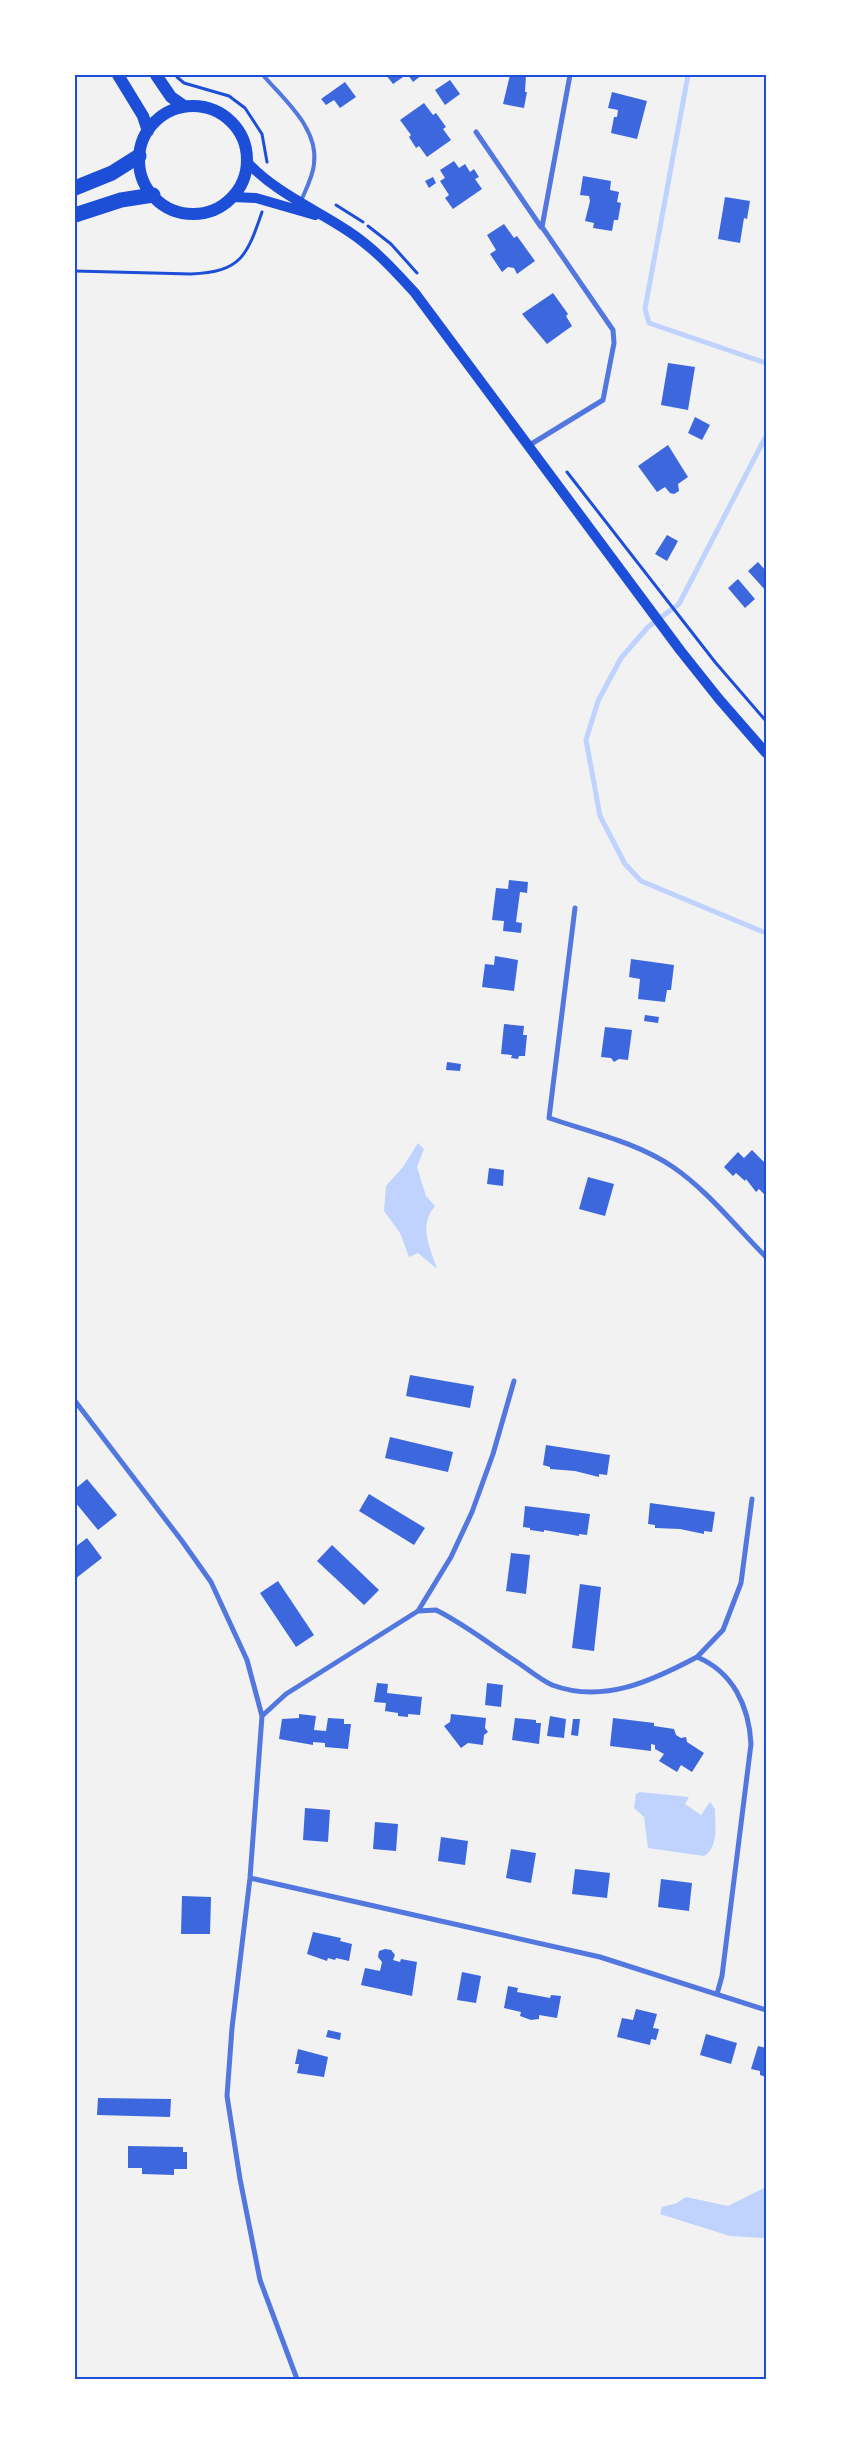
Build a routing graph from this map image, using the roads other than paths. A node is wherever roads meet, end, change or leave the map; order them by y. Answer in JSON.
{"nodes":[{"id":1,"x":118,"y":75,"type":"edge"},
{"id":2,"x":156,"y":75,"type":"edge"},
{"id":3,"x":263,"y":75,"type":"edge"},
{"id":4,"x":570,"y":75,"type":"edge"},
{"id":5,"x":184,"y":106,"type":"junction"},
{"id":6,"x":148,"y":131,"type":"junction"},
{"id":7,"x":476,"y":132,"type":"dead end"},
{"id":8,"x":139,"y":156,"type":"junction"},
{"id":9,"x":248,"y":162,"type":"junction"},
{"id":10,"x":75,"y":188,"type":"edge"},
{"id":11,"x":153,"y":195,"type":"junction"},
{"id":12,"x":232,"y":197,"type":"junction"},
{"id":13,"x":301,"y":202,"type":"junction"},
{"id":14,"x":75,"y":215,"type":"edge"},
{"id":15,"x":542,"y":227,"type":"junction"},
{"id":16,"x":528,"y":446,"type":"junction"},
{"id":17,"x":766,"y":753,"type":"edge"},
{"id":18,"x":575,"y":908,"type":"dead end"},
{"id":19,"x":766,"y":1257,"type":"edge"},
{"id":20,"x":514,"y":1382,"type":"dead end"},
{"id":21,"x":75,"y":1401,"type":"edge"},
{"id":22,"x":752,"y":1499,"type":"dead end"},
{"id":23,"x":418,"y":1611,"type":"junction"},
{"id":24,"x":697,"y":1657,"type":"junction"},
{"id":25,"x":262,"y":1716,"type":"junction"},
{"id":26,"x":250,"y":1878,"type":"junction"},
{"id":27,"x":717,"y":1994,"type":"junction"},
{"id":28,"x":766,"y":2010,"type":"edge"},
{"id":29,"x":297,"y":2379,"type":"edge"}],
"edges":[{"from":1,"to":6,"type":"main road"},
{"from":2,"to":5,"type":"main road"},
{"from":3,"to":13,"type":"lane"},
{"from":4,"to":15,"type":"street"},
{"from":5,"to":6,"type":"main road"},
{"from":5,"to":9,"type":"main road"},
{"from":6,"to":8,"type":"main road"},
{"from":7,"to":15,"type":"street"},
{"from":8,"to":10,"type":"highway"},
{"from":8,"to":11,"type":"main road"},
{"from":9,"to":12,"type":"main road"},
{"from":9,"to":13,"type":"main road"},
{"from":11,"to":12,"type":"main road"},
{"from":11,"to":14,"type":"highway"},
{"from":12,"to":13,"type":"main road"},
{"from":13,"to":16,"type":"main road"},
{"from":15,"to":16,"type":"street"},
{"from":16,"to":17,"type":"main road"},
{"from":18,"to":19,"type":"street"},
{"from":20,"to":23,"type":"street"},
{"from":21,"to":25,"type":"street"},
{"from":22,"to":24,"type":"street"},
{"from":23,"to":24,"type":"street"},
{"from":23,"to":25,"type":"street"},
{"from":24,"to":27,"type":"street"},
{"from":25,"to":26,"type":"street"},
{"from":26,"to":27,"type":"street"},
{"from":26,"to":29,"type":"street"},
{"from":27,"to":28,"type":"street"}]}
